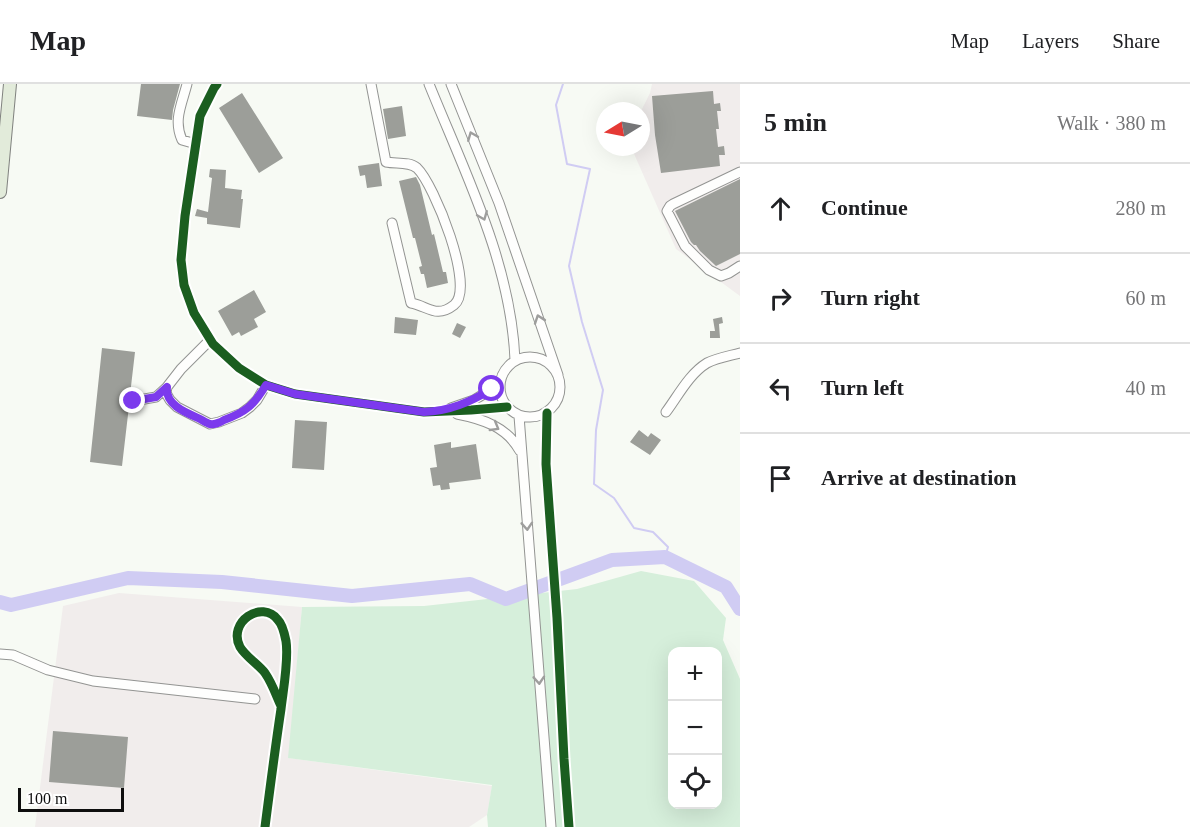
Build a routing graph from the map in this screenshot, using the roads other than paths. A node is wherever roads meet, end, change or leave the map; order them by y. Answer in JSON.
{"nodes":[{"id":1,"x":187,"y":84,"type":"edge"},
{"id":2,"x":217,"y":84,"type":"edge"},
{"id":3,"x":371,"y":84,"type":"edge"},
{"id":4,"x":429,"y":84,"type":"edge"},
{"id":5,"x":451,"y":84,"type":"edge"},
{"id":6,"x":6,"y":89,"type":"edge"},
{"id":7,"x":196,"y":144,"type":"junction"},
{"id":8,"x":740,"y":172,"type":"edge"},
{"id":9,"x":0,"y":186,"type":"edge"},
{"id":10,"x":0,"y":192,"type":"edge"},
{"id":11,"x":392,"y":223,"type":"dead end"},
{"id":12,"x":740,"y":266,"type":"edge"},
{"id":13,"x":210,"y":340,"type":"junction"},
{"id":14,"x":740,"y":353,"type":"edge"},
{"id":15,"x":515,"y":360,"type":"junction"},
{"id":16,"x":558,"y":375,"type":"junction"},
{"id":17,"x":500,"y":384,"type":"junction"},
{"id":18,"x":266,"y":385,"type":"junction"},
{"id":19,"x":167,"y":387,"type":"junction"},
{"id":20,"x":133,"y":401,"type":"dead end"},
{"id":21,"x":507,"y":407,"type":"junction"},
{"id":22,"x":441,"y":411,"type":"junction"},
{"id":23,"x":666,"y":412,"type":"dead end"},
{"id":24,"x":547,"y":413,"type":"junction"},
{"id":25,"x":519,"y":416,"type":"junction"},
{"id":26,"x":522,"y":454,"type":"junction"},
{"id":27,"x":0,"y":654,"type":"edge"},
{"id":28,"x":255,"y":699,"type":"dead end"},
{"id":29,"x":281,"y":706,"type":"junction"},
{"id":30,"x":265,"y":827,"type":"edge"},
{"id":31,"x":551,"y":827,"type":"edge"},
{"id":32,"x":569,"y":827,"type":"edge"}],
"edges":[{"from":1,"to":7,"type":"street"},
{"from":2,"to":7,"type":"street"},
{"from":3,"to":11,"type":"street"},
{"from":4,"to":15,"type":"street","one_way":true},
{"from":16,"to":5,"type":"street","one_way":true},
{"from":6,"to":9,"type":"main road"},
{"from":7,"to":13,"type":"street"},
{"from":8,"to":12,"type":"street"},
{"from":9,"to":10,"type":"main road"},
{"from":13,"to":18,"type":"street"},
{"from":13,"to":19,"type":"street"},
{"from":14,"to":23,"type":"street"},
{"from":15,"to":16,"type":"street"},
{"from":15,"to":17,"type":"street"},
{"from":16,"to":24,"type":"street"},
{"from":17,"to":21,"type":"street"},
{"from":17,"to":22,"type":"street"},
{"from":18,"to":19,"type":"street"},
{"from":18,"to":22,"type":"street"},
{"from":19,"to":20,"type":"street"},
{"from":21,"to":22,"type":"street"},
{"from":21,"to":25,"type":"street"},
{"from":22,"to":26,"type":"street","one_way":true},
{"from":24,"to":25,"type":"street"},
{"from":24,"to":32,"type":"street"},
{"from":25,"to":26,"type":"street"},
{"from":26,"to":31,"type":"street","one_way":true},
{"from":27,"to":28,"type":"street"},
{"from":29,"to":29,"type":"street"},
{"from":29,"to":30,"type":"street"}]}
